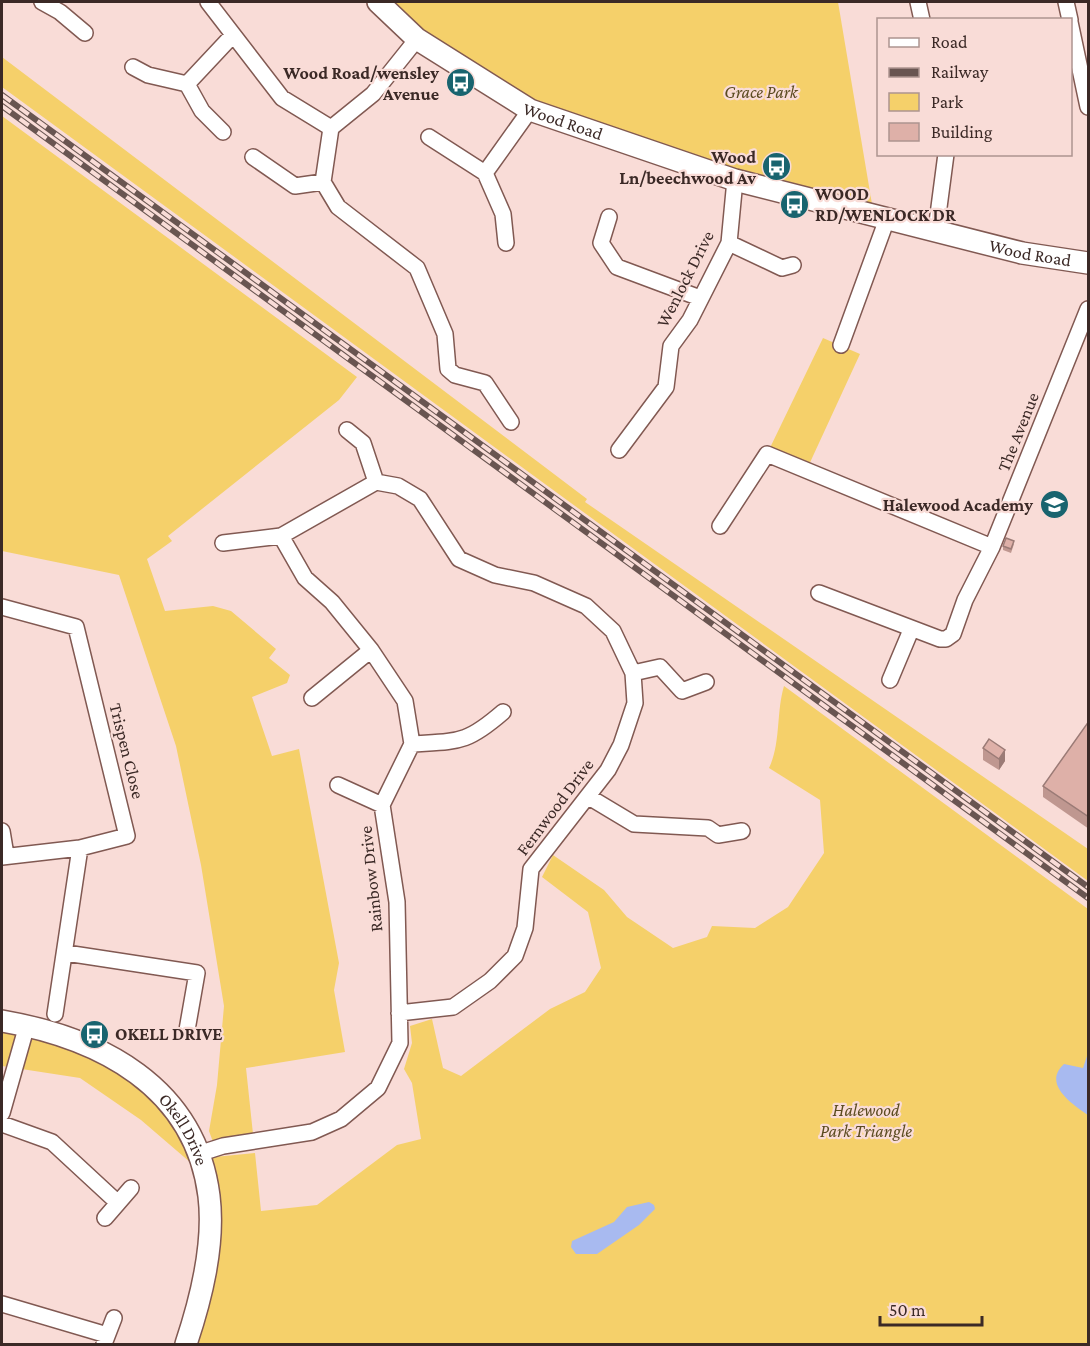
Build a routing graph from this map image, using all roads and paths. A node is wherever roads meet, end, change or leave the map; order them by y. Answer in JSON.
{"nodes":[{"id":1,"x":42,"y":2,"type":"edge"},
{"id":2,"x":208,"y":2,"type":"edge"},
{"id":3,"x":378,"y":2,"type":"edge"},
{"id":4,"x":918,"y":2,"type":"edge"},
{"id":5,"x":1066,"y":2,"type":"edge"},
{"id":6,"x":66,"y":7,"type":"edge"},
{"id":7,"x":922,"y":18,"type":"edge"},
{"id":8,"x":1069,"y":18,"type":"edge"},
{"id":9,"x":1072,"y":30,"type":"edge"},
{"id":10,"x":86,"y":33,"type":"dead end"},
{"id":11,"x":232,"y":36,"type":"junction"},
{"id":12,"x":417,"y":39,"type":"junction"},
{"id":13,"x":133,"y":67,"type":"dead end"},
{"id":14,"x":187,"y":84,"type":"junction"},
{"id":15,"x":1089,"y":107,"type":"edge"},
{"id":16,"x":530,"y":110,"type":"junction"},
{"id":17,"x":331,"y":128,"type":"junction"},
{"id":18,"x":223,"y":132,"type":"dead end"},
{"id":19,"x":429,"y":137,"type":"dead end"},
{"id":20,"x":946,"y":156,"type":"edge"},
{"id":21,"x":253,"y":157,"type":"dead end"},
{"id":22,"x":485,"y":173,"type":"junction"},
{"id":23,"x":735,"y":180,"type":"junction"},
{"id":24,"x":323,"y":182,"type":"junction"},
{"id":25,"x":609,"y":217,"type":"dead end"},
{"id":26,"x":887,"y":219,"type":"junction"},
{"id":27,"x":936,"y":230,"type":"junction"},
{"id":28,"x":506,"y":243,"type":"dead end"},
{"id":29,"x":729,"y":243,"type":"junction"},
{"id":30,"x":1089,"y":263,"type":"edge"},
{"id":31,"x":793,"y":265,"type":"dead end"},
{"id":32,"x":700,"y":298,"type":"junction"},
{"id":33,"x":1089,"y":309,"type":"edge"},
{"id":34,"x":841,"y":345,"type":"dead end"},
{"id":35,"x":511,"y":422,"type":"dead end"},
{"id":36,"x":347,"y":430,"type":"dead end"},
{"id":37,"x":619,"y":450,"type":"dead end"},
{"id":38,"x":376,"y":482,"type":"junction"},
{"id":39,"x":720,"y":526,"type":"dead end"},
{"id":40,"x":282,"y":536,"type":"junction"},
{"id":41,"x":224,"y":543,"type":"dead end"},
{"id":42,"x":992,"y":547,"type":"junction"},
{"id":43,"x":819,"y":592,"type":"dead end"},
{"id":44,"x":2,"y":607,"type":"edge"},
{"id":45,"x":911,"y":630,"type":"junction"},
{"id":46,"x":371,"y":650,"type":"junction"},
{"id":47,"x":633,"y":673,"type":"junction"},
{"id":48,"x":890,"y":680,"type":"dead end"},
{"id":49,"x":706,"y":682,"type":"dead end"},
{"id":50,"x":312,"y":698,"type":"dead end"},
{"id":51,"x":503,"y":712,"type":"dead end"},
{"id":52,"x":412,"y":744,"type":"junction"},
{"id":53,"x":338,"y":785,"type":"dead end"},
{"id":54,"x":589,"y":797,"type":"junction"},
{"id":55,"x":382,"y":805,"type":"junction"},
{"id":56,"x":2,"y":831,"type":"edge"},
{"id":57,"x":742,"y":831,"type":"dead end"},
{"id":58,"x":80,"y":848,"type":"junction"},
{"id":59,"x":4,"y":856,"type":"edge"},
{"id":60,"x":66,"y":952,"type":"junction"},
{"id":61,"x":399,"y":1013,"type":"junction"},
{"id":62,"x":55,"y":1014,"type":"dead end"},
{"id":63,"x":2,"y":1021,"type":"edge"},
{"id":64,"x":27,"y":1025,"type":"junction"},
{"id":65,"x":188,"y":1030,"type":"dead end"},
{"id":66,"x":2,"y":1113,"type":"edge"},
{"id":67,"x":2,"y":1124,"type":"edge"},
{"id":68,"x":198,"y":1154,"type":"junction"},
{"id":69,"x":130,"y":1188,"type":"dead end"},
{"id":70,"x":118,"y":1203,"type":"junction"},
{"id":71,"x":105,"y":1218,"type":"dead end"},
{"id":72,"x":2,"y":1304,"type":"edge"},
{"id":73,"x":114,"y":1318,"type":"dead end"},
{"id":74,"x":105,"y":1340,"type":"edge"},
{"id":75,"x":186,"y":1344,"type":"edge"}],
"edges":[{"from":1,"to":6,"type":"street"},
{"from":2,"to":11,"type":"street"},
{"from":3,"to":12,"type":"street","name":"Wood Road"},
{"from":4,"to":7,"type":"street"},
{"from":5,"to":8,"type":"street"},
{"from":6,"to":10,"type":"street"},
{"from":9,"to":15,"type":"street"},
{"from":11,"to":14,"type":"street"},
{"from":11,"to":17,"type":"street"},
{"from":12,"to":16,"type":"street","name":"Wood Road"},
{"from":12,"to":17,"type":"street"},
{"from":13,"to":14,"type":"street"},
{"from":14,"to":18,"type":"street"},
{"from":16,"to":22,"type":"street"},
{"from":16,"to":23,"type":"street","name":"Wood Road"},
{"from":17,"to":24,"type":"street"},
{"from":19,"to":22,"type":"street"},
{"from":20,"to":27,"type":"street"},
{"from":21,"to":24,"type":"street"},
{"from":22,"to":28,"type":"street"},
{"from":23,"to":26,"type":"street","name":"Wood Road"},
{"from":23,"to":29,"type":"street","name":"Wenlock Drive"},
{"from":24,"to":35,"type":"street"},
{"from":25,"to":32,"type":"street"},
{"from":26,"to":27,"type":"street","name":"Wood Road"},
{"from":26,"to":34,"type":"street"},
{"from":27,"to":30,"type":"street","name":"Wood Road"},
{"from":29,"to":31,"type":"street"},
{"from":29,"to":32,"type":"street","name":"Wenlock Drive"},
{"from":32,"to":37,"type":"street","name":"Wenlock Drive"},
{"from":33,"to":42,"type":"street","name":"The Avenue"},
{"from":36,"to":38,"type":"street"},
{"from":38,"to":40,"type":"street"},
{"from":38,"to":47,"type":"street","name":"Fernwood Drive"},
{"from":39,"to":42,"type":"street"},
{"from":40,"to":41,"type":"street"},
{"from":40,"to":46,"type":"street"},
{"from":42,"to":45,"type":"street","name":"The Avenue"},
{"from":43,"to":45,"type":"street"},
{"from":44,"to":58,"type":"street","name":"Trispen Close"},
{"from":45,"to":48,"type":"street"},
{"from":46,"to":50,"type":"street"},
{"from":46,"to":52,"type":"street"},
{"from":47,"to":49,"type":"street"},
{"from":47,"to":54,"type":"street","name":"Fernwood Drive"},
{"from":51,"to":52,"type":"street"},
{"from":52,"to":55,"type":"street","name":"Rainbow Drive"},
{"from":53,"to":55,"type":"street"},
{"from":54,"to":57,"type":"street"},
{"from":54,"to":61,"type":"street","name":"Fernwood Drive"},
{"from":55,"to":61,"type":"street","name":"Rainbow Drive"},
{"from":56,"to":59,"type":"street"},
{"from":58,"to":59,"type":"street","name":"Trispen Close"},
{"from":58,"to":60,"type":"street"},
{"from":60,"to":62,"type":"street"},
{"from":60,"to":65,"type":"street"},
{"from":61,"to":68,"type":"street","name":"Rainbow Drive"},
{"from":63,"to":64,"type":"street","name":"Okell Drive"},
{"from":64,"to":66,"type":"street"},
{"from":64,"to":68,"type":"street","name":"Okell Drive"},
{"from":67,"to":70,"type":"street"},
{"from":68,"to":75,"type":"street","name":"Okell Drive"},
{"from":69,"to":70,"type":"street"},
{"from":70,"to":71,"type":"street"},
{"from":72,"to":74,"type":"street"},
{"from":73,"to":74,"type":"street"}]}
